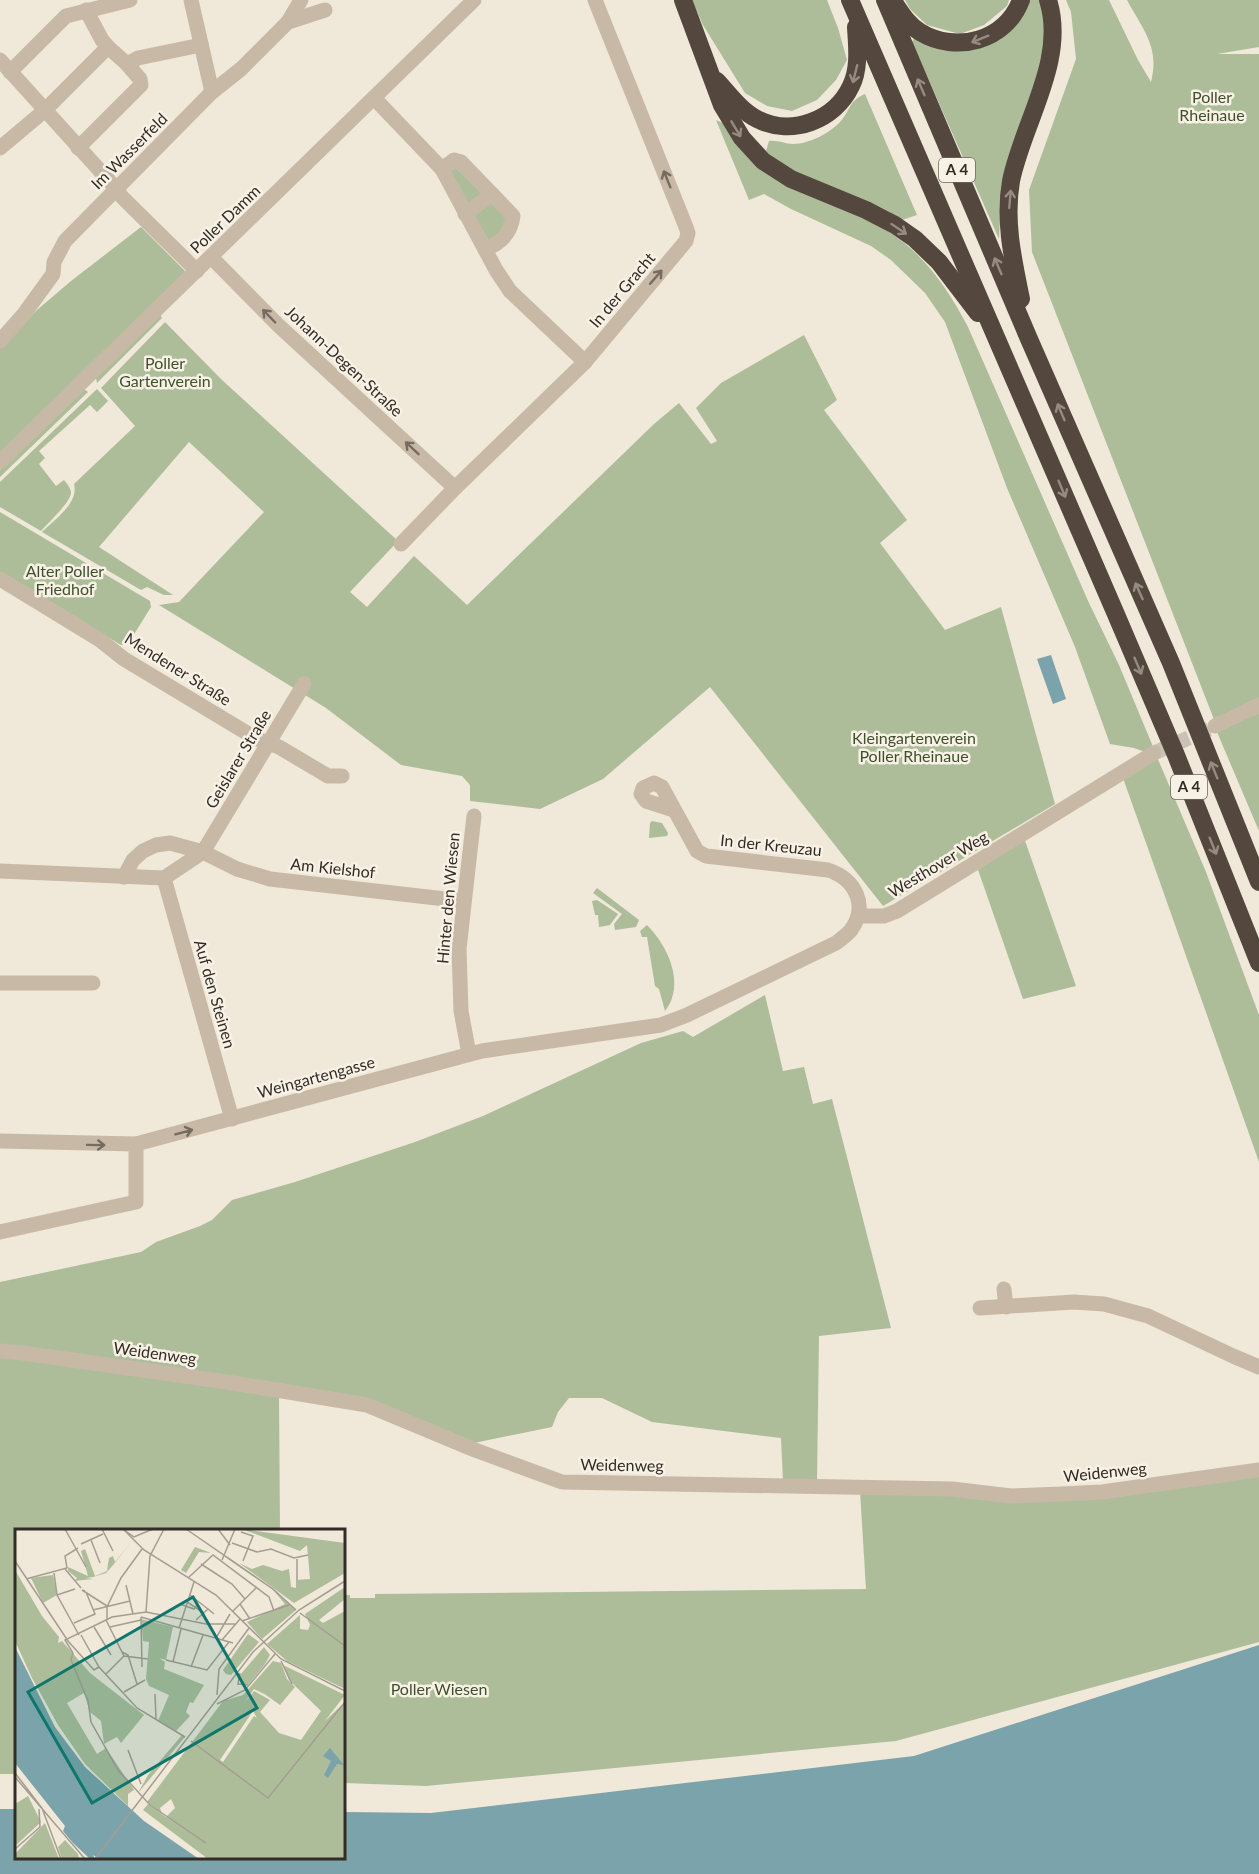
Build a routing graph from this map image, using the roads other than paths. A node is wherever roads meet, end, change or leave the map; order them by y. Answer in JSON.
{"nodes":[{"id":1,"x":130,"y":0,"type":"edge"},
{"id":2,"x":191,"y":0,"type":"edge"},
{"id":3,"x":301,"y":0,"type":"edge"},
{"id":4,"x":595,"y":0,"type":"edge"},
{"id":5,"x":682,"y":0,"type":"edge"},
{"id":6,"x":885,"y":0,"type":"edge"},
{"id":7,"x":892,"y":0,"type":"edge"},
{"id":8,"x":1020,"y":0,"type":"edge"},
{"id":9,"x":1048,"y":0,"type":"edge"},
{"id":10,"x":466,"y":2,"type":"edge"},
{"id":11,"x":853,"y":8,"type":"edge"},
{"id":12,"x":86,"y":10,"type":"junction"},
{"id":13,"x":325,"y":10,"type":"dead end"},
{"id":14,"x":288,"y":22,"type":"junction"},
{"id":15,"x":201,"y":45,"type":"junction"},
{"id":16,"x":104,"y":51,"type":"junction"},
{"id":17,"x":127,"y":64,"type":"junction"},
{"id":18,"x":5,"y":66,"type":"edge"},
{"id":19,"x":712,"y":76,"type":"junction"},
{"id":20,"x":212,"y":92,"type":"junction"},
{"id":21,"x":374,"y":98,"type":"junction"},
{"id":22,"x":44,"y":111,"type":"junction"},
{"id":23,"x":0,"y":148,"type":"edge"},
{"id":24,"x":78,"y":148,"type":"junction"},
{"id":25,"x":442,"y":169,"type":"junction"},
{"id":26,"x":116,"y":190,"type":"junction"},
{"id":27,"x":492,"y":194,"type":"junction"},
{"id":28,"x":465,"y":214,"type":"junction"},
{"id":29,"x":485,"y":249,"type":"junction"},
{"id":30,"x":212,"y":257,"type":"junction"},
{"id":31,"x":197,"y":271,"type":"junction"},
{"id":32,"x":997,"y":339,"type":"junction"},
{"id":33,"x":1029,"y":339,"type":"junction"},
{"id":34,"x":0,"y":341,"type":"edge"},
{"id":35,"x":585,"y":362,"type":"junction"},
{"id":36,"x":0,"y":462,"type":"edge"},
{"id":37,"x":455,"y":488,"type":"junction"},
{"id":38,"x":401,"y":544,"type":"dead end"},
{"id":39,"x":0,"y":579,"type":"edge"},
{"id":40,"x":304,"y":684,"type":"dead end"},
{"id":41,"x":1259,"y":705,"type":"edge"},
{"id":42,"x":1215,"y":726,"type":"tunnel mouth"},
{"id":43,"x":269,"y":744,"type":"junction"},
{"id":44,"x":1154,"y":753,"type":"tunnel mouth"},
{"id":45,"x":342,"y":776,"type":"dead end"},
{"id":46,"x":674,"y":810,"type":"dead end"},
{"id":47,"x":474,"y":816,"type":"dead end"},
{"id":48,"x":203,"y":852,"type":"junction"},
{"id":49,"x":0,"y":872,"type":"edge"},
{"id":50,"x":124,"y":877,"type":"junction"},
{"id":51,"x":164,"y":878,"type":"junction"},
{"id":52,"x":1259,"y":882,"type":"edge"},
{"id":53,"x":464,"y":901,"type":"junction"},
{"id":54,"x":858,"y":916,"type":"junction"},
{"id":55,"x":1259,"y":963,"type":"edge"},
{"id":56,"x":0,"y":983,"type":"edge"},
{"id":57,"x":93,"y":983,"type":"dead end"},
{"id":58,"x":469,"y":1054,"type":"junction"},
{"id":59,"x":232,"y":1119,"type":"junction"},
{"id":60,"x":0,"y":1141,"type":"edge"},
{"id":61,"x":136,"y":1144,"type":"junction"},
{"id":62,"x":3,"y":1231,"type":"edge"},
{"id":63,"x":1004,"y":1289,"type":"dead end"},
{"id":64,"x":1006,"y":1307,"type":"junction"},
{"id":65,"x":980,"y":1308,"type":"dead end"},
{"id":66,"x":0,"y":1351,"type":"edge"},
{"id":67,"x":1259,"y":1367,"type":"edge"},
{"id":68,"x":1259,"y":1470,"type":"edge"}],
"edges":[{"from":1,"to":12,"type":"street"},
{"from":2,"to":15,"type":"street"},
{"from":3,"to":14,"type":"street","name":"Im Wasserfeld"},
{"from":35,"to":4,"type":"street","name":"In der Gracht","one_way":true},
{"from":5,"to":19,"type":"highway"},
{"from":33,"to":6,"type":"highway","number":"A 4","one_way":true},
{"from":8,"to":7,"type":"highway","one_way":true},
{"from":33,"to":9,"type":"highway","one_way":true},
{"from":10,"to":21,"type":"street","name":"Poller Damm"},
{"from":11,"to":19,"type":"highway","one_way":true},
{"from":11,"to":32,"type":"highway","number":"A 4"},
{"from":12,"to":16,"type":"street"},
{"from":12,"to":18,"type":"street"},
{"from":13,"to":14,"type":"street"},
{"from":14,"to":20,"type":"street","name":"Im Wasserfeld"},
{"from":15,"to":17,"type":"street"},
{"from":15,"to":20,"type":"street"},
{"from":16,"to":17,"type":"street"},
{"from":16,"to":22,"type":"street"},
{"from":17,"to":24,"type":"street"},
{"from":18,"to":22,"type":"street"},
{"from":19,"to":32,"type":"highway","one_way":true},
{"from":20,"to":26,"type":"street","name":"Im Wasserfeld"},
{"from":21,"to":25,"type":"street"},
{"from":21,"to":30,"type":"street","name":"Poller Damm"},
{"from":22,"to":23,"type":"street"},
{"from":22,"to":24,"type":"street"},
{"from":24,"to":26,"type":"street"},
{"from":25,"to":27,"type":"street"},
{"from":25,"to":28,"type":"street"},
{"from":26,"to":31,"type":"street"},
{"from":26,"to":34,"type":"street","name":"Im Wasserfeld"},
{"from":27,"to":28,"type":"street"},
{"from":27,"to":29,"type":"street"},
{"from":28,"to":29,"type":"street"},
{"from":29,"to":35,"type":"street"},
{"from":30,"to":31,"type":"street","name":"Poller Damm"},
{"from":37,"to":30,"type":"street","name":"Johann-Degen-Straße","one_way":true},
{"from":31,"to":36,"type":"street","name":"Poller Damm"},
{"from":32,"to":55,"type":"highway","number":"A 4","one_way":true},
{"from":52,"to":33,"type":"highway","number":"A 4","one_way":true},
{"from":35,"to":37,"type":"street","name":"In der Gracht"},
{"from":37,"to":38,"type":"street","name":"In der Gracht"},
{"from":39,"to":43,"type":"street","name":"Mendener Straße"},
{"from":40,"to":43,"type":"street","name":"Geislarer Straße"},
{"from":41,"to":42,"type":"street"},
{"from":43,"to":45,"type":"street","name":"Mendener Straße"},
{"from":43,"to":48,"type":"street","name":"Geislarer Straße"},
{"from":44,"to":54,"type":"street","name":"Westhover Weg"},
{"from":46,"to":54,"type":"street","name":"In der Kreuzau"},
{"from":47,"to":53,"type":"street","name":"Hinter den Wiesen"},
{"from":48,"to":50,"type":"street","name":"Am Kielshof"},
{"from":48,"to":51,"type":"street"},
{"from":48,"to":53,"type":"street","name":"Am Kielshof"},
{"from":49,"to":50,"type":"street"},
{"from":50,"to":51,"type":"street"},
{"from":51,"to":59,"type":"street","name":"Auf den Steinen"},
{"from":53,"to":58,"type":"street","name":"Hinter den Wiesen"},
{"from":54,"to":58,"type":"street","name":"Weingartengasse"},
{"from":56,"to":57,"type":"street"},
{"from":58,"to":59,"type":"street","name":"Weingartengasse"},
{"from":61,"to":59,"type":"street","name":"Weingartengasse","one_way":true},
{"from":60,"to":61,"type":"street","name":"Weingartengasse","one_way":true},
{"from":61,"to":62,"type":"street"},
{"from":63,"to":64,"type":"street"},
{"from":64,"to":65,"type":"street"},
{"from":64,"to":67,"type":"street"},
{"from":66,"to":68,"type":"street","name":"Weidenweg"}]}
